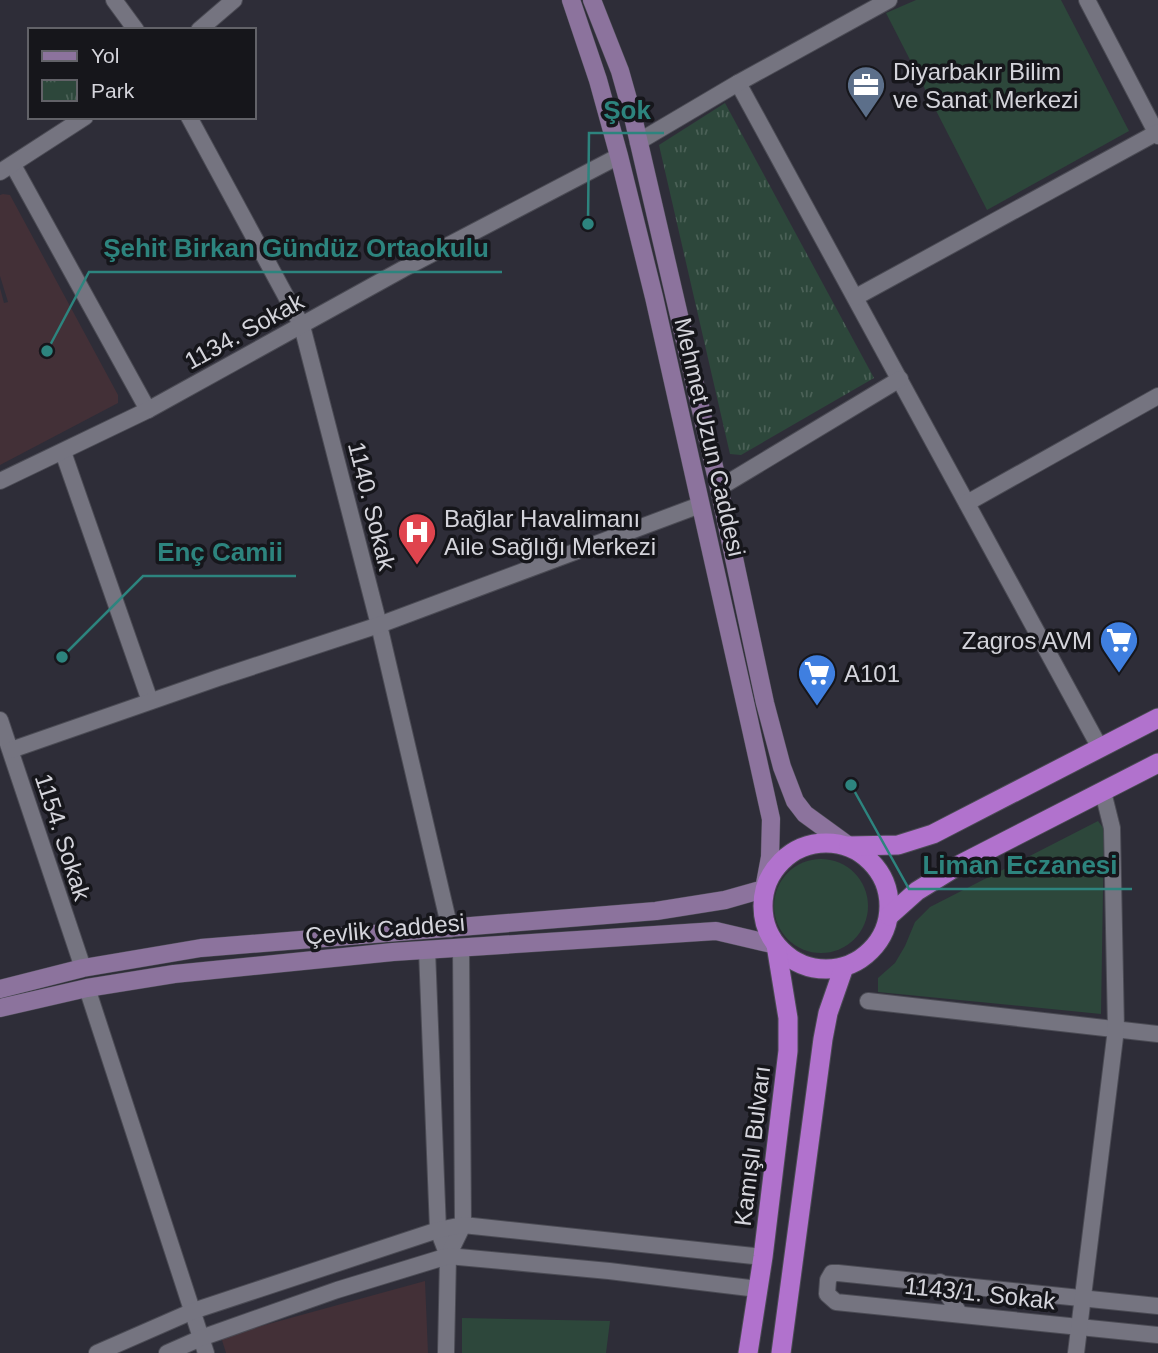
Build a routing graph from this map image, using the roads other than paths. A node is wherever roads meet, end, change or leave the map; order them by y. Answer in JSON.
{"nodes":[{"id":1,"x":114,"y":0,"type":"edge"},
{"id":2,"x":234,"y":0,"type":"edge"},
{"id":3,"x":571,"y":0,"type":"edge"},
{"id":4,"x":592,"y":0,"type":"edge"},
{"id":5,"x":889,"y":0,"type":"edge"},
{"id":6,"x":1087,"y":0,"type":"edge"},
{"id":7,"x":135,"y":28,"type":"edge"},
{"id":8,"x":201,"y":28,"type":"edge"},
{"id":9,"x":738,"y":83,"type":"junction"},
{"id":10,"x":82,"y":119,"type":"edge"},
{"id":11,"x":190,"y":119,"type":"edge"},
{"id":12,"x":1157,"y":133,"type":"edge"},
{"id":13,"x":638,"y":142,"type":"junction"},
{"id":14,"x":619,"y":156,"type":"junction"},
{"id":15,"x":7,"y":169,"type":"edge"},
{"id":16,"x":856,"y":298,"type":"junction"},
{"id":17,"x":302,"y":326,"type":"junction"},
{"id":18,"x":900,"y":379,"type":"junction"},
{"id":19,"x":1158,"y":396,"type":"edge"},
{"id":20,"x":148,"y":410,"type":"junction"},
{"id":21,"x":63,"y":453,"type":"junction"},
{"id":22,"x":0,"y":481,"type":"edge"},
{"id":23,"x":719,"y":488,"type":"junction"},
{"id":24,"x":967,"y":503,"type":"junction"},
{"id":25,"x":700,"y":505,"type":"junction"},
{"id":26,"x":379,"y":625,"type":"junction"},
{"id":27,"x":150,"y":701,"type":"junction"},
{"id":28,"x":1158,"y":718,"type":"edge"},
{"id":29,"x":0,"y":720,"type":"edge"},
{"id":30,"x":1100,"y":747,"type":"junction"},
{"id":31,"x":11,"y":750,"type":"junction"},
{"id":32,"x":1158,"y":763,"type":"edge"},
{"id":33,"x":1103,"y":792,"type":"junction"},
{"id":34,"x":849,"y":846,"type":"junction"},
{"id":35,"x":764,"y":889,"type":"junction"},
{"id":36,"x":889,"y":916,"type":"junction"},
{"id":37,"x":450,"y":929,"type":"junction"},
{"id":38,"x":776,"y":945,"type":"junction"},
{"id":39,"x":461,"y":947,"type":"junction"},
{"id":40,"x":427,"y":950,"type":"junction"},
{"id":41,"x":83,"y":968,"type":"junction"},
{"id":42,"x":844,"y":968,"type":"junction"},
{"id":43,"x":87,"y":988,"type":"junction"},
{"id":44,"x":0,"y":989,"type":"edge"},
{"id":45,"x":868,"y":1000,"type":"dead end"},
{"id":46,"x":0,"y":1008,"type":"edge"},
{"id":47,"x":1116,"y":1029,"type":"junction"},
{"id":48,"x":1158,"y":1034,"type":"edge"},
{"id":49,"x":461,"y":1083,"type":"junction"},
{"id":50,"x":434,"y":1100,"type":"junction"},
{"id":51,"x":463,"y":1225,"type":"junction"},
{"id":52,"x":438,"y":1230,"type":"junction"},
{"id":53,"x":600,"y":1240,"type":"junction"},
{"id":54,"x":448,"y":1256,"type":"junction"},
{"id":55,"x":763,"y":1257,"type":"junction"},
{"id":56,"x":609,"y":1271,"type":"junction"},
{"id":57,"x":310,"y":1273,"type":"junction"},
{"id":58,"x":940,"y":1282,"type":"junction"},
{"id":59,"x":758,"y":1289,"type":"junction"},
{"id":60,"x":337,"y":1290,"type":"junction"},
{"id":61,"x":1084,"y":1298,"type":"junction"},
{"id":62,"x":1158,"y":1306,"type":"edge"},
{"id":63,"x":193,"y":1311,"type":"junction"},
{"id":64,"x":959,"y":1313,"type":"junction"},
{"id":65,"x":1079,"y":1326,"type":"junction"},
{"id":66,"x":1158,"y":1335,"type":"edge"},
{"id":67,"x":203,"y":1345,"type":"edge"},
{"id":68,"x":97,"y":1353,"type":"edge"},
{"id":69,"x":167,"y":1353,"type":"edge"},
{"id":70,"x":446,"y":1353,"type":"edge"},
{"id":71,"x":748,"y":1353,"type":"edge"},
{"id":72,"x":781,"y":1353,"type":"edge"},
{"id":73,"x":1076,"y":1353,"type":"edge"}],
"edges":[{"from":1,"to":7,"type":"street"},
{"from":2,"to":8,"type":"street"},
{"from":3,"to":14,"type":"main road","name":"Mehmet Uzun Caddesi"},
{"from":4,"to":13,"type":"main road"},
{"from":5,"to":9,"type":"street"},
{"from":6,"to":12,"type":"street"},
{"from":9,"to":13,"type":"street"},
{"from":9,"to":16,"type":"street"},
{"from":10,"to":15,"type":"street"},
{"from":11,"to":17,"type":"street","name":"1140. Sokak"},
{"from":12,"to":16,"type":"street"},
{"from":13,"to":23,"type":"main road"},
{"from":14,"to":17,"type":"street","name":"1134. Sokak"},
{"from":14,"to":25,"type":"main road","name":"Mehmet Uzun Caddesi"},
{"from":15,"to":20,"type":"street"},
{"from":16,"to":18,"type":"street"},
{"from":17,"to":20,"type":"street","name":"1134. Sokak"},
{"from":17,"to":26,"type":"street","name":"1140. Sokak"},
{"from":18,"to":23,"type":"street"},
{"from":18,"to":24,"type":"street"},
{"from":19,"to":24,"type":"street"},
{"from":20,"to":21,"type":"street","name":"1134. Sokak"},
{"from":21,"to":22,"type":"street","name":"1134. Sokak"},
{"from":21,"to":27,"type":"street"},
{"from":23,"to":34,"type":"main road"},
{"from":24,"to":30,"type":"street"},
{"from":25,"to":26,"type":"street"},
{"from":25,"to":35,"type":"main road","name":"Mehmet Uzun Caddesi"},
{"from":26,"to":27,"type":"street"},
{"from":26,"to":37,"type":"street","name":"1140. Sokak"},
{"from":27,"to":31,"type":"street"},
{"from":28,"to":30,"type":"highway"},
{"from":29,"to":31,"type":"street","name":"1154. Sokak"},
{"from":30,"to":34,"type":"highway"},
{"from":31,"to":41,"type":"street","name":"1154. Sokak"},
{"from":32,"to":33,"type":"highway"},
{"from":33,"to":36,"type":"highway"},
{"from":33,"to":47,"type":"street"},
{"from":34,"to":35,"type":"highway"},
{"from":34,"to":36,"type":"highway"},
{"from":35,"to":37,"type":"main road","name":"Çevlik Caddesi"},
{"from":35,"to":38,"type":"highway"},
{"from":36,"to":42,"type":"highway"},
{"from":37,"to":41,"type":"main road","name":"Çevlik Caddesi"},
{"from":38,"to":39,"type":"main road","name":"Çevlik Caddesi"},
{"from":38,"to":42,"type":"highway"},
{"from":38,"to":55,"type":"highway","name":"Kamışlı Bulvarı"},
{"from":39,"to":40,"type":"main road","name":"Çevlik Caddesi"},
{"from":39,"to":49,"type":"street"},
{"from":40,"to":43,"type":"main road","name":"Çevlik Caddesi"},
{"from":40,"to":50,"type":"street"},
{"from":41,"to":44,"type":"main road","name":"Çevlik Caddesi"},
{"from":42,"to":72,"type":"highway"},
{"from":43,"to":46,"type":"main road","name":"Çevlik Caddesi"},
{"from":43,"to":63,"type":"street"},
{"from":45,"to":47,"type":"street"},
{"from":47,"to":48,"type":"street"},
{"from":47,"to":61,"type":"street"},
{"from":49,"to":50,"type":"street"},
{"from":49,"to":51,"type":"street"},
{"from":50,"to":52,"type":"street"},
{"from":51,"to":52,"type":"street"},
{"from":51,"to":53,"type":"street"},
{"from":51,"to":54,"type":"street"},
{"from":52,"to":54,"type":"street"},
{"from":52,"to":57,"type":"street"},
{"from":53,"to":55,"type":"street"},
{"from":53,"to":56,"type":"street"},
{"from":54,"to":56,"type":"street"},
{"from":54,"to":60,"type":"street"},
{"from":54,"to":70,"type":"street"},
{"from":55,"to":59,"type":"highway","name":"Kamışlı Bulvarı"},
{"from":56,"to":59,"type":"street"},
{"from":57,"to":60,"type":"street"},
{"from":57,"to":63,"type":"street"},
{"from":58,"to":61,"type":"street"},
{"from":58,"to":64,"type":"street"},
{"from":58,"to":64,"type":"street","name":"1143/1. Sokak"},
{"from":59,"to":71,"type":"highway","name":"Kamışlı Bulvarı"},
{"from":60,"to":67,"type":"street"},
{"from":61,"to":62,"type":"street"},
{"from":61,"to":65,"type":"street"},
{"from":63,"to":67,"type":"street"},
{"from":63,"to":68,"type":"street"},
{"from":64,"to":65,"type":"street","name":"1143/1. Sokak"},
{"from":65,"to":66,"type":"street","name":"1143/1. Sokak"},
{"from":65,"to":73,"type":"street"},
{"from":67,"to":69,"type":"street"}]}
